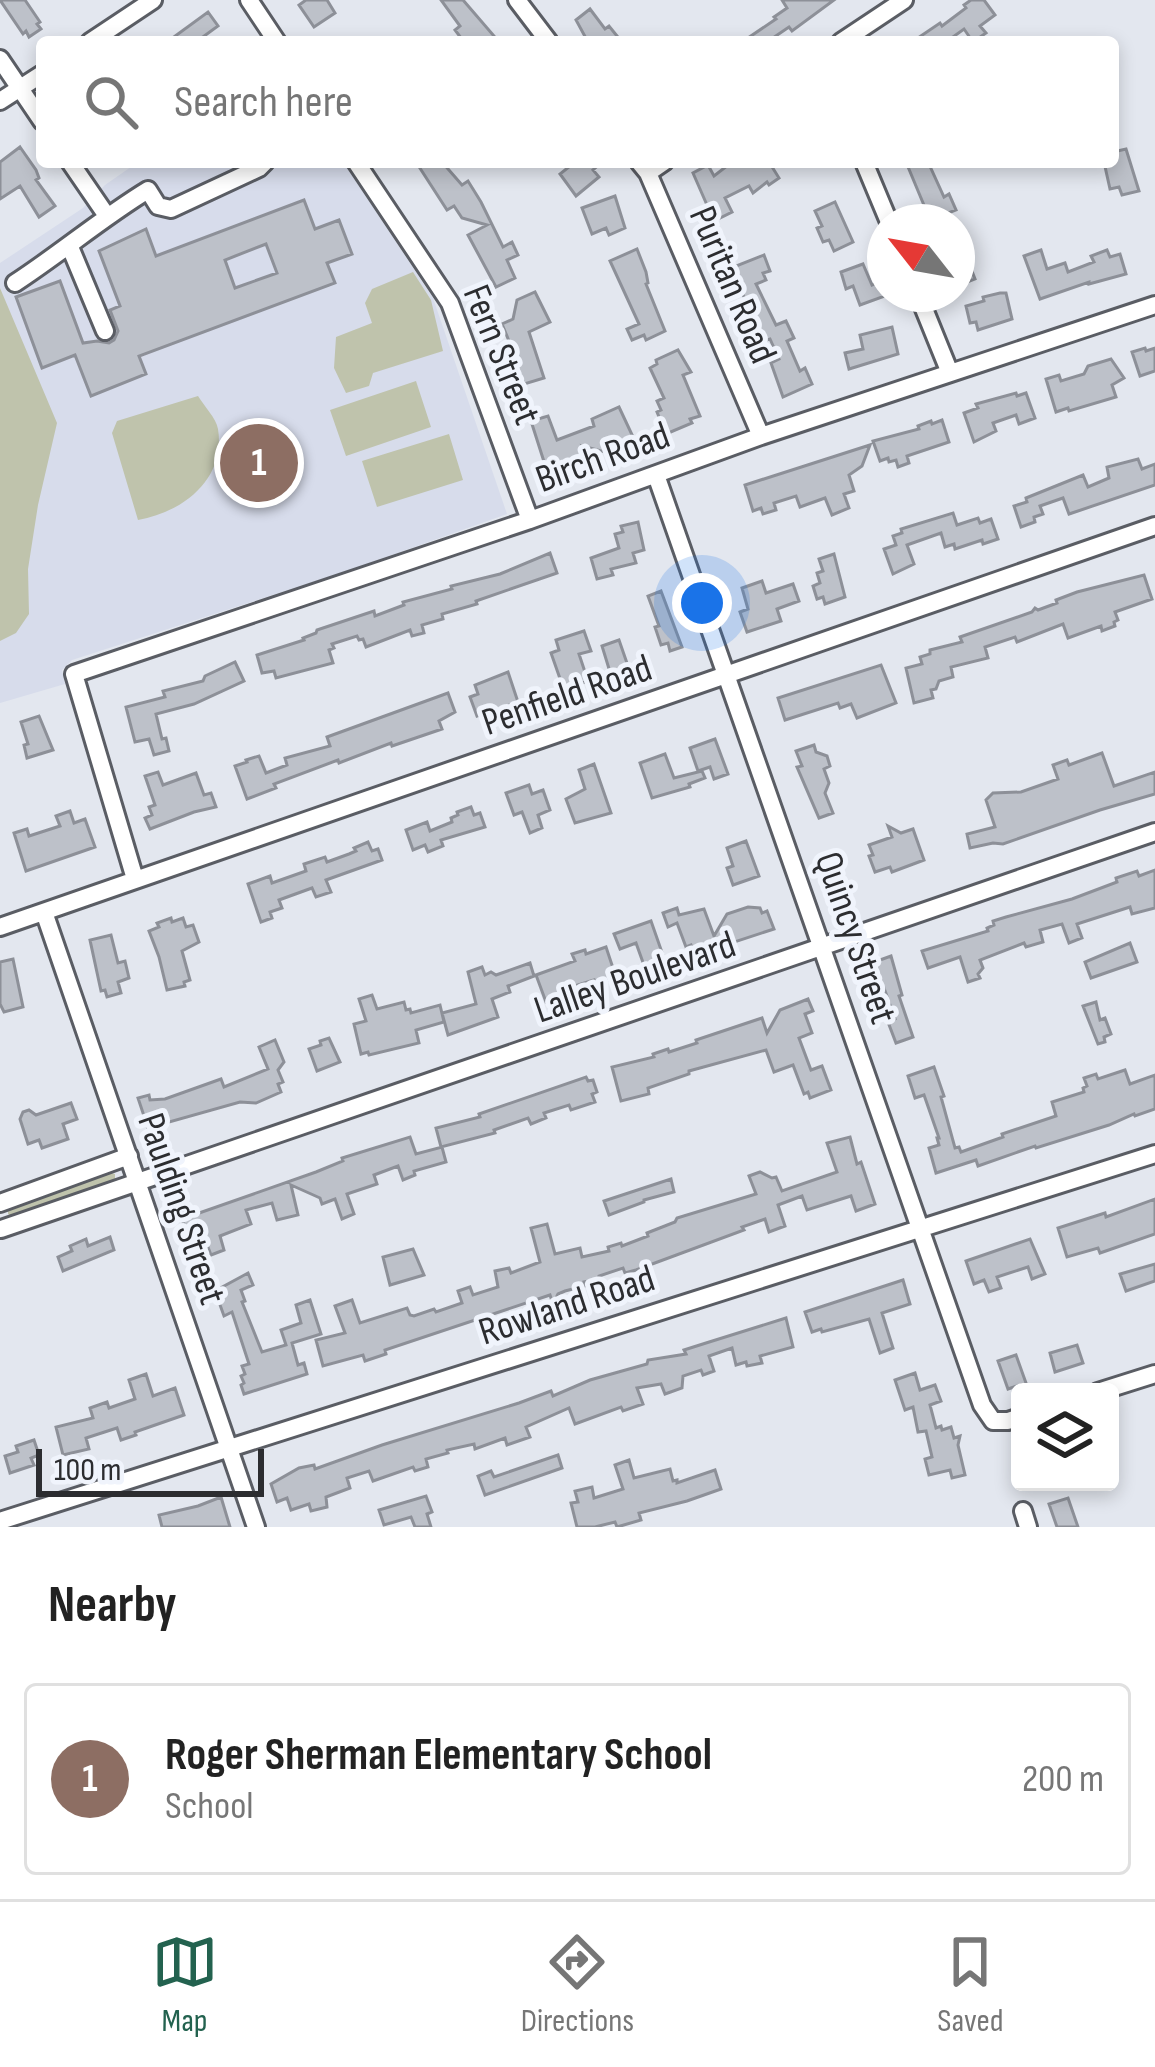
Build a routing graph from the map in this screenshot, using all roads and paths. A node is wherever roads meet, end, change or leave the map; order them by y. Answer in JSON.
{"nodes":[{"id":1,"x":153,"y":0,"type":"edge"},
{"id":2,"x":249,"y":0,"type":"edge"},
{"id":3,"x":904,"y":0,"type":"edge"},
{"id":4,"x":522,"y":2,"type":"edge"},
{"id":5,"x":99,"y":36,"type":"edge"},
{"id":6,"x":273,"y":36,"type":"edge"},
{"id":7,"x":545,"y":36,"type":"edge"},
{"id":8,"x":851,"y":36,"type":"edge"},
{"id":9,"x":0,"y":59,"type":"edge"},
{"id":10,"x":36,"y":78,"type":"edge"},
{"id":11,"x":20,"y":89,"type":"junction"},
{"id":12,"x":0,"y":101,"type":"edge"},
{"id":13,"x":36,"y":112,"type":"edge"},
{"id":14,"x":74,"y":168,"type":"edge"},
{"id":15,"x":259,"y":168,"type":"edge"},
{"id":16,"x":360,"y":168,"type":"edge"},
{"id":17,"x":651,"y":168,"type":"edge"},
{"id":18,"x":866,"y":168,"type":"edge"},
{"id":19,"x":882,"y":204,"type":"edge"},
{"id":20,"x":106,"y":216,"type":"junction"},
{"id":21,"x":70,"y":247,"type":"junction"},
{"id":22,"x":15,"y":283,"type":"dead end"},
{"id":23,"x":1155,"y":304,"type":"edge"},
{"id":24,"x":925,"y":312,"type":"edge"},
{"id":25,"x":105,"y":332,"type":"dead end"},
{"id":26,"x":950,"y":373,"type":"junction"},
{"id":27,"x":761,"y":436,"type":"junction"},
{"id":28,"x":656,"y":475,"type":"junction"},
{"id":29,"x":530,"y":520,"type":"junction"},
{"id":30,"x":1155,"y":526,"type":"edge"},
{"id":31,"x":729,"y":676,"type":"junction"},
{"id":32,"x":1155,"y":832,"type":"edge"},
{"id":33,"x":135,"y":879,"type":"junction"},
{"id":34,"x":44,"y":912,"type":"junction"},
{"id":35,"x":0,"y":927,"type":"edge"},
{"id":36,"x":823,"y":948,"type":"junction"},
{"id":37,"x":1155,"y":1154,"type":"edge"},
{"id":38,"x":129,"y":1156,"type":"junction"},
{"id":39,"x":137,"y":1184,"type":"junction"},
{"id":40,"x":0,"y":1203,"type":"edge"},
{"id":41,"x":0,"y":1229,"type":"edge"},
{"id":42,"x":921,"y":1229,"type":"junction"},
{"id":43,"x":1155,"y":1374,"type":"edge"},
{"id":44,"x":1119,"y":1386,"type":"edge"},
{"id":45,"x":1011,"y":1420,"type":"edge"},
{"id":46,"x":229,"y":1447,"type":"junction"},
{"id":47,"x":0,"y":1522,"type":"edge"},
{"id":48,"x":256,"y":1527,"type":"edge"}],
"edges":[{"from":1,"to":5,"type":"street"},
{"from":2,"to":6,"type":"street"},
{"from":3,"to":8,"type":"street"},
{"from":4,"to":7,"type":"street"},
{"from":9,"to":11,"type":"street"},
{"from":10,"to":11,"type":"street"},
{"from":11,"to":12,"type":"street"},
{"from":11,"to":13,"type":"street"},
{"from":14,"to":20,"type":"street"},
{"from":15,"to":20,"type":"street"},
{"from":16,"to":29,"type":"street","name":"Fern Street"},
{"from":17,"to":27,"type":"street","name":"Puritan Road"},
{"from":18,"to":19,"type":"street"},
{"from":20,"to":21,"type":"street"},
{"from":21,"to":22,"type":"street"},
{"from":21,"to":25,"type":"street"},
{"from":23,"to":26,"type":"street","name":"Birch Road"},
{"from":24,"to":26,"type":"street"},
{"from":26,"to":27,"type":"street","name":"Birch Road"},
{"from":27,"to":28,"type":"street","name":"Birch Road"},
{"from":28,"to":29,"type":"street","name":"Birch Road"},
{"from":28,"to":31,"type":"street","name":"Quincy Street"},
{"from":29,"to":33,"type":"street","name":"Birch Road"},
{"from":30,"to":31,"type":"street","name":"Penfield Road"},
{"from":31,"to":33,"type":"street","name":"Penfield Road"},
{"from":31,"to":36,"type":"street","name":"Quincy Street"},
{"from":32,"to":36,"type":"street","name":"Lalley Boulevard"},
{"from":33,"to":34,"type":"street","name":"Penfield Road"},
{"from":34,"to":35,"type":"street","name":"Penfield Road"},
{"from":34,"to":38,"type":"street","name":"Paulding Street"},
{"from":36,"to":39,"type":"street","name":"Lalley Boulevard"},
{"from":36,"to":42,"type":"street","name":"Quincy Street"},
{"from":37,"to":42,"type":"street","name":"Rowland Road"},
{"from":38,"to":39,"type":"street","name":"Paulding Street"},
{"from":38,"to":40,"type":"street"},
{"from":39,"to":41,"type":"street","name":"Lalley Boulevard"},
{"from":39,"to":46,"type":"street","name":"Paulding Street"},
{"from":42,"to":45,"type":"street","name":"Quincy Street"},
{"from":42,"to":46,"type":"street","name":"Rowland Road"},
{"from":43,"to":44,"type":"street"},
{"from":46,"to":47,"type":"street","name":"Rowland Road"},
{"from":46,"to":48,"type":"street","name":"Paulding Street"}]}
